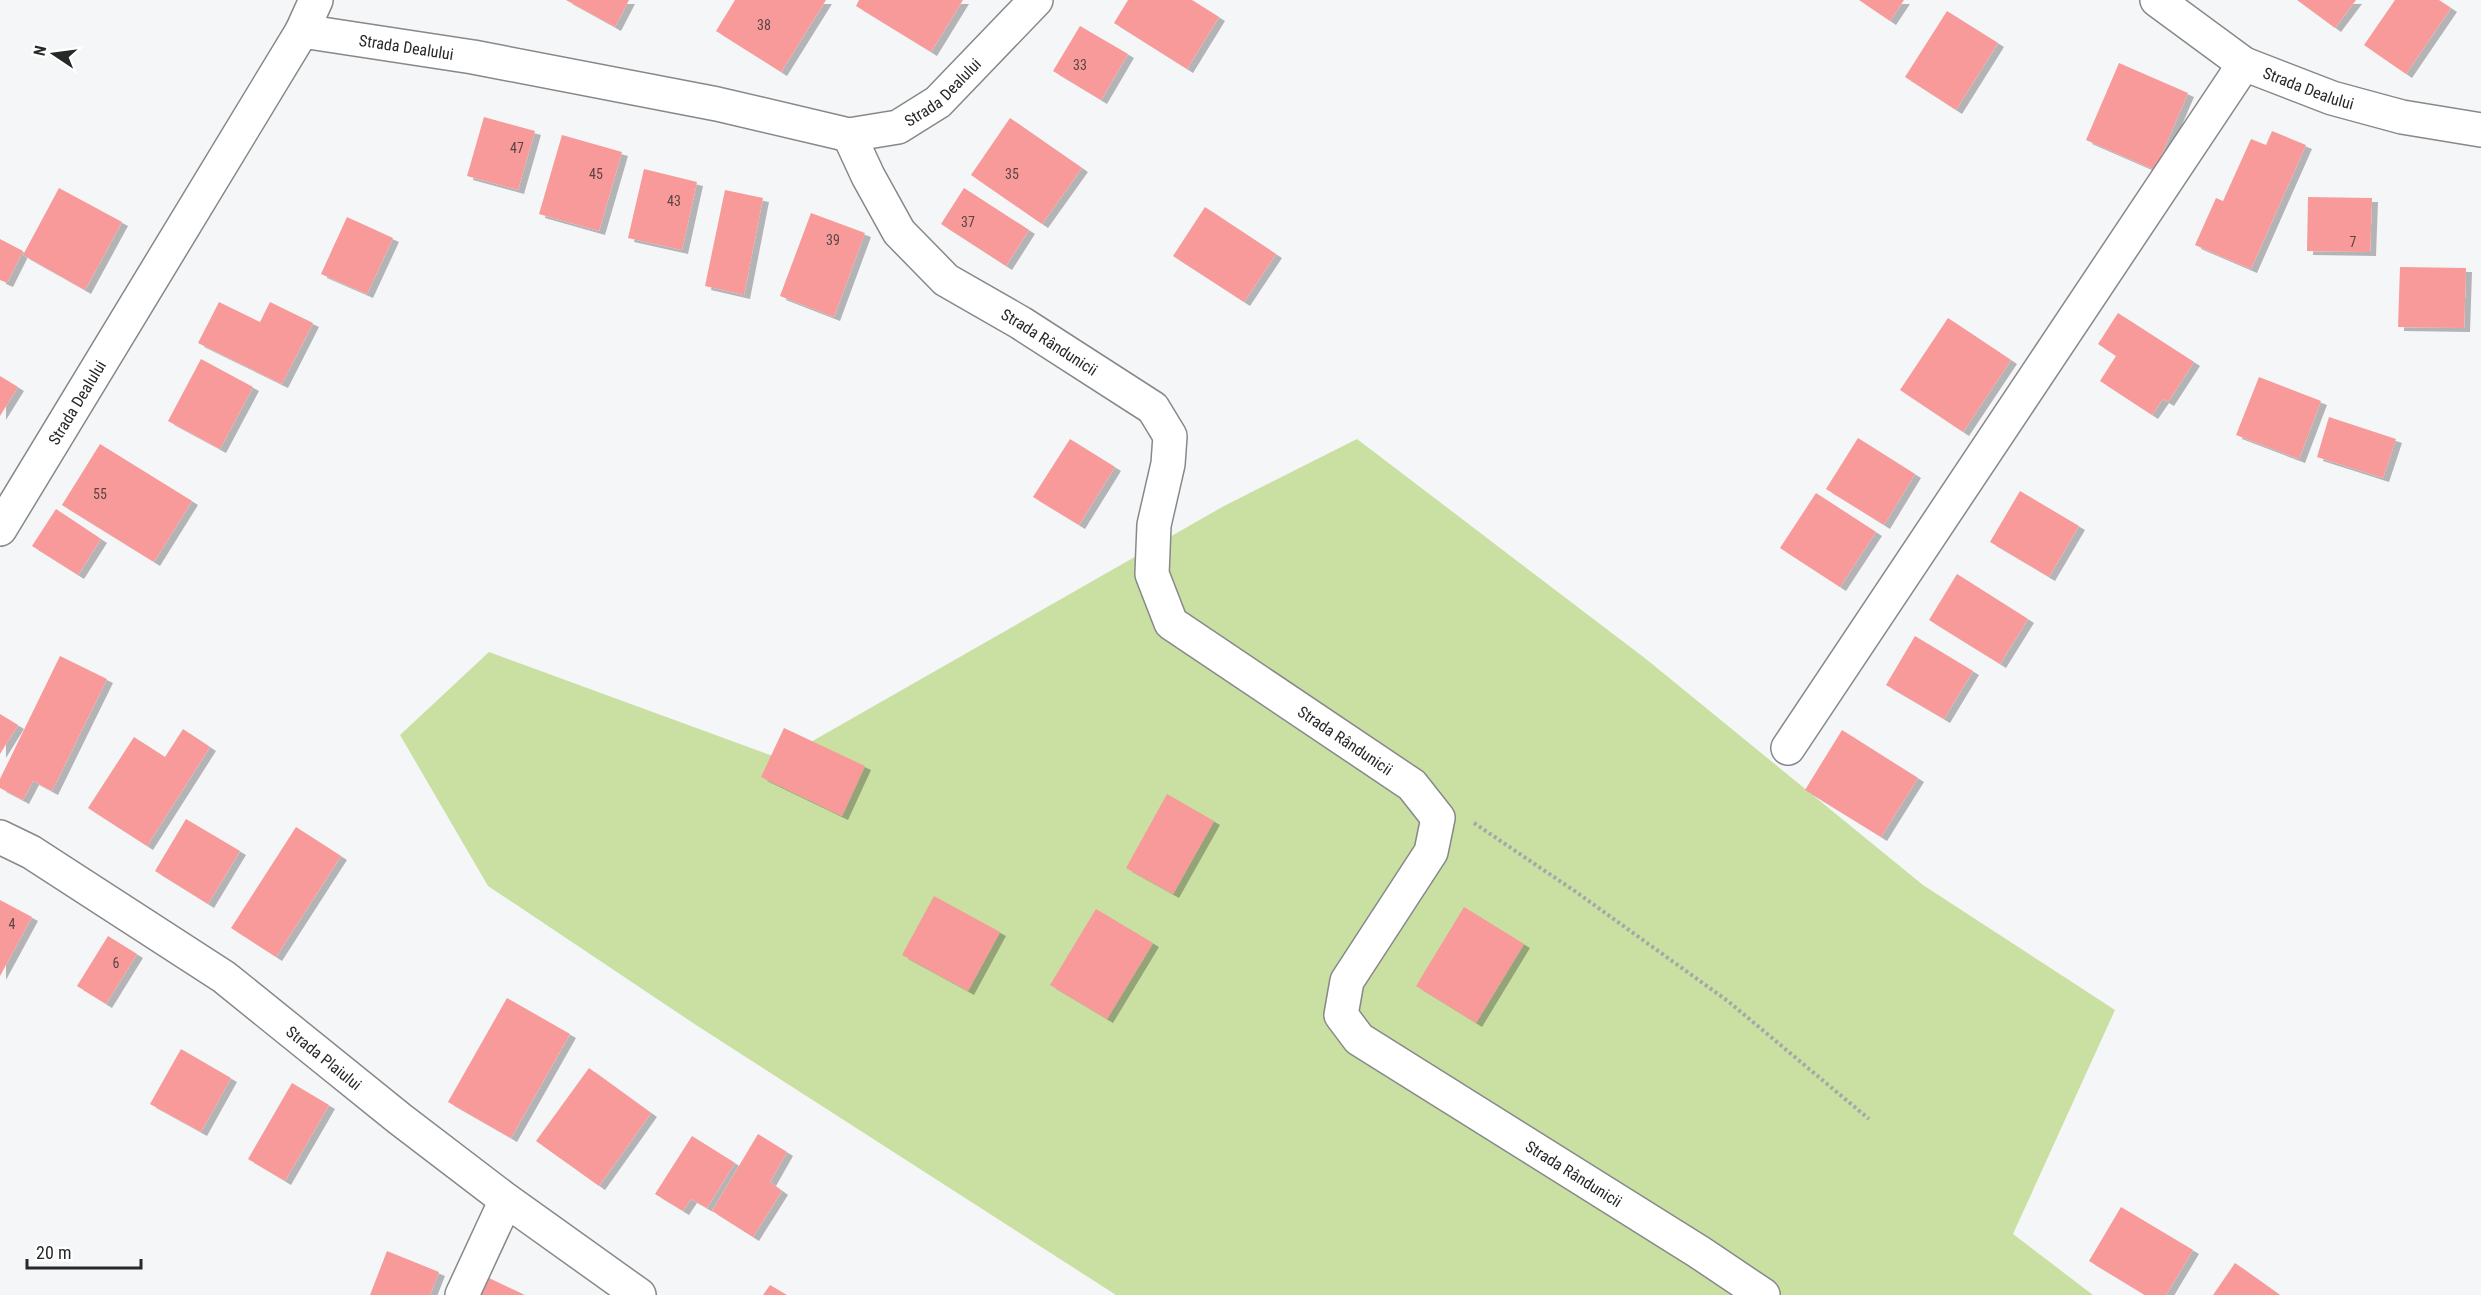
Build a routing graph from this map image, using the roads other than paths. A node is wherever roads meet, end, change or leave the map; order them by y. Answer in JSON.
{"nodes":[{"id":1,"x":316,"y":0,"type":"edge"},
{"id":2,"x":1036,"y":0,"type":"edge"},
{"id":3,"x":2157,"y":0,"type":"edge"},
{"id":4,"x":302,"y":31,"type":"junction"},
{"id":5,"x":2244,"y":64,"type":"junction"},
{"id":6,"x":2481,"y":130,"type":"edge"},
{"id":7,"x":849,"y":135,"type":"junction"},
{"id":8,"x":0,"y":529,"type":"edge"},
{"id":9,"x":1788,"y":748,"type":"dead end"},
{"id":10,"x":0,"y":837,"type":"edge"},
{"id":11,"x":506,"y":1200,"type":"junction"},
{"id":12,"x":462,"y":1295,"type":"edge"},
{"id":13,"x":639,"y":1295,"type":"edge"},
{"id":14,"x":1763,"y":1295,"type":"edge"}],
"edges":[{"from":1,"to":4,"type":"street"},
{"from":2,"to":7,"type":"street","name":"Strada Dealului"},
{"from":3,"to":5,"type":"street","name":"Strada Dealului"},
{"from":4,"to":7,"type":"street","name":"Strada Dealului"},
{"from":4,"to":8,"type":"street","name":"Strada Dealului"},
{"from":5,"to":6,"type":"street","name":"Strada Dealului"},
{"from":5,"to":9,"type":"street"},
{"from":7,"to":14,"type":"street","name":"Strada Rândunicii"},
{"from":10,"to":11,"type":"street","name":"Strada Plaiului"},
{"from":11,"to":12,"type":"street"},
{"from":11,"to":13,"type":"street","name":"Strada Plaiului"}]}
